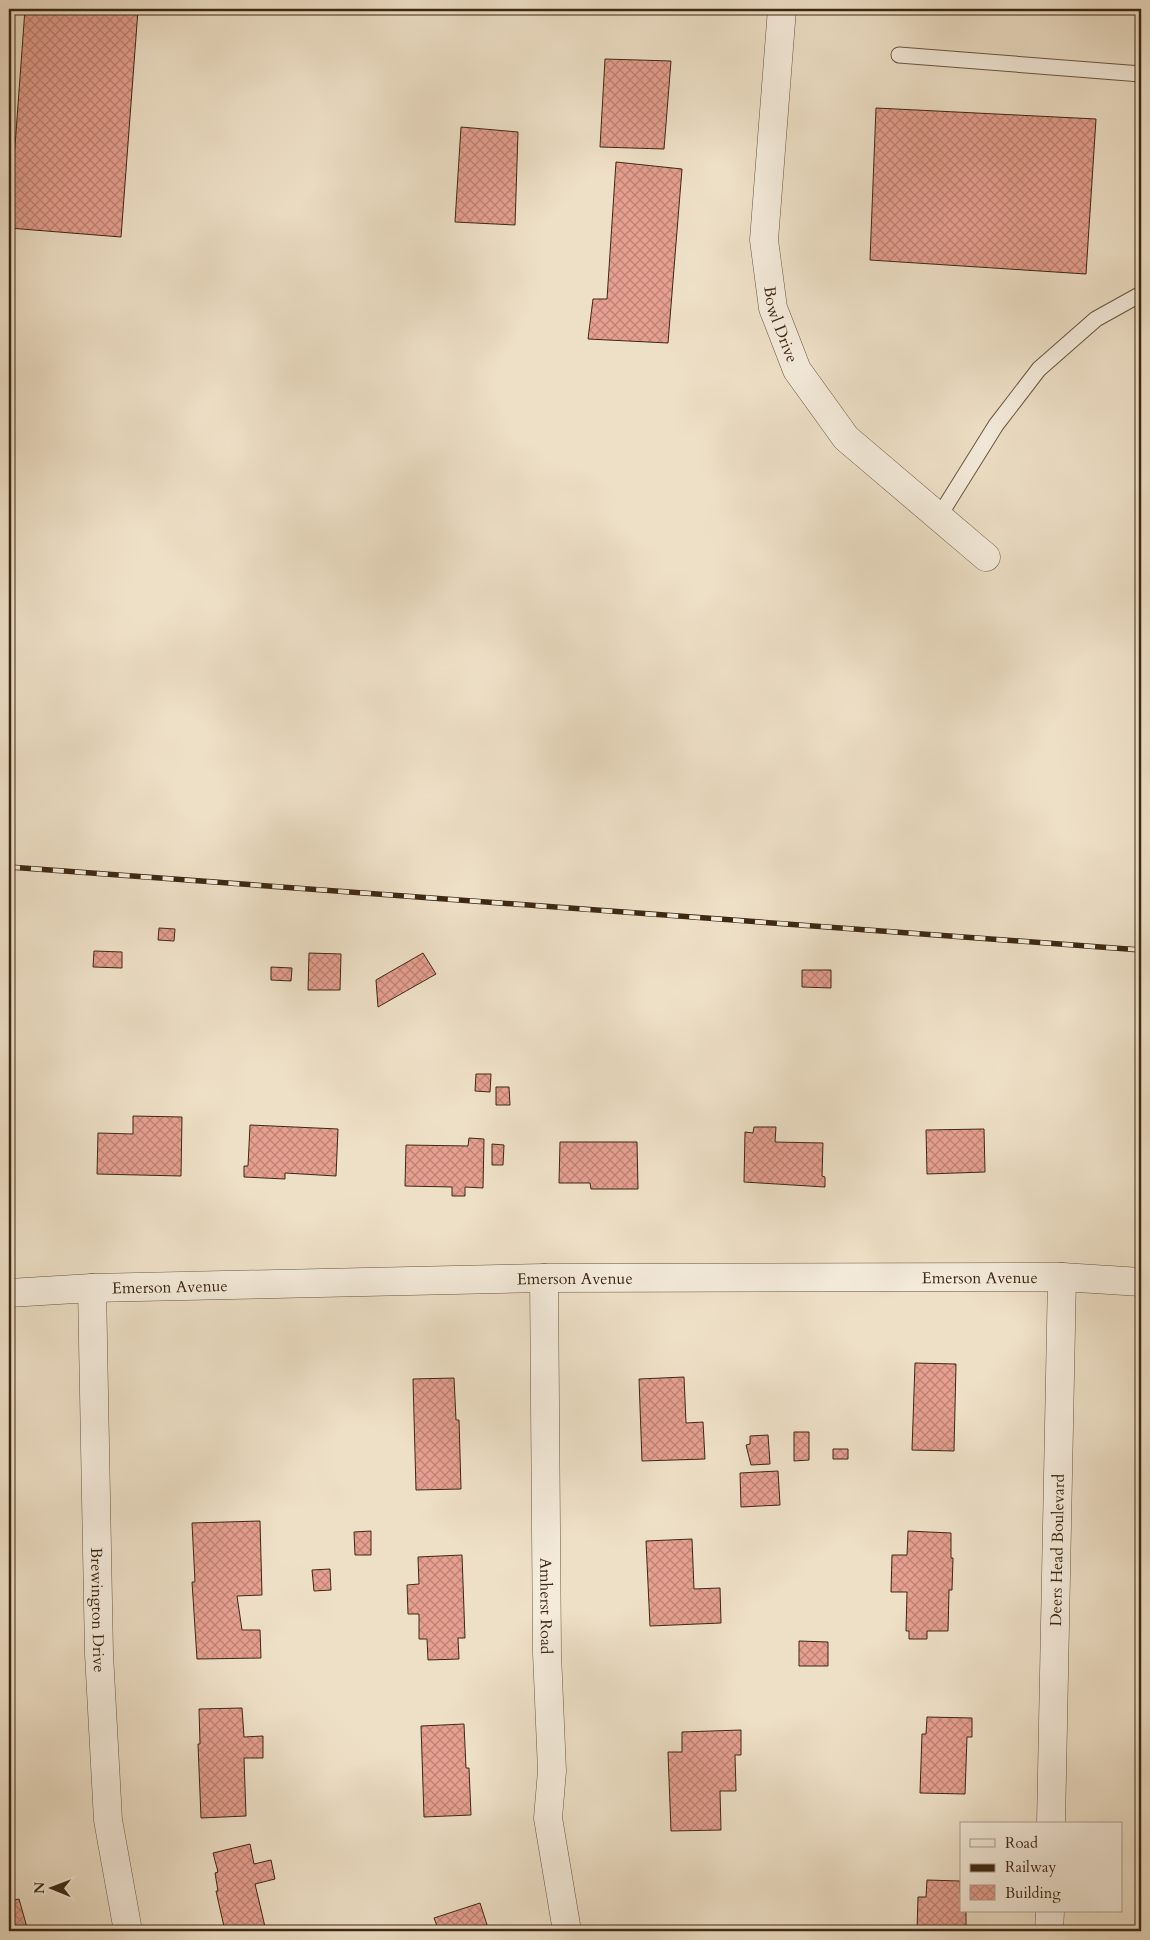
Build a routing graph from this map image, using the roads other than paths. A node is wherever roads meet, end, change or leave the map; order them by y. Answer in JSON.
{"nodes":[{"id":1,"x":782,"y":9,"type":"edge"},
{"id":2,"x":899,"y":55,"type":"dead end"},
{"id":3,"x":1141,"y":74,"type":"edge"},
{"id":4,"x":1141,"y":294,"type":"edge"},
{"id":5,"x":938,"y":518,"type":"junction"},
{"id":6,"x":986,"y":557,"type":"dead end"},
{"id":7,"x":1062,"y":1277,"type":"junction"},
{"id":8,"x":544,"y":1278,"type":"junction"},
{"id":9,"x":1141,"y":1282,"type":"edge"},
{"id":10,"x":92,"y":1288,"type":"junction"},
{"id":11,"x":9,"y":1293,"type":"edge"},
{"id":12,"x":1051,"y":1822,"type":"edge"},
{"id":13,"x":1050,"y":1912,"type":"edge"},
{"id":14,"x":128,"y":1931,"type":"edge"},
{"id":15,"x":567,"y":1931,"type":"edge"},
{"id":16,"x":1049,"y":1931,"type":"edge"}],
"edges":[{"from":1,"to":5,"type":"street","name":"Bowl Drive"},
{"from":2,"to":3,"type":"lane"},
{"from":4,"to":5,"type":"lane"},
{"from":5,"to":6,"type":"street","name":"Bowl Drive"},
{"from":7,"to":8,"type":"street","name":"Emerson Avenue"},
{"from":7,"to":9,"type":"street","name":"Emerson Avenue"},
{"from":7,"to":12,"type":"street","name":"Deers Head Boulevard"},
{"from":8,"to":10,"type":"street","name":"Emerson Avenue"},
{"from":8,"to":15,"type":"street","name":"Amherst Road"},
{"from":10,"to":11,"type":"street","name":"Emerson Avenue"},
{"from":10,"to":14,"type":"street","name":"Brewington Drive"},
{"from":13,"to":16,"type":"street"}]}
